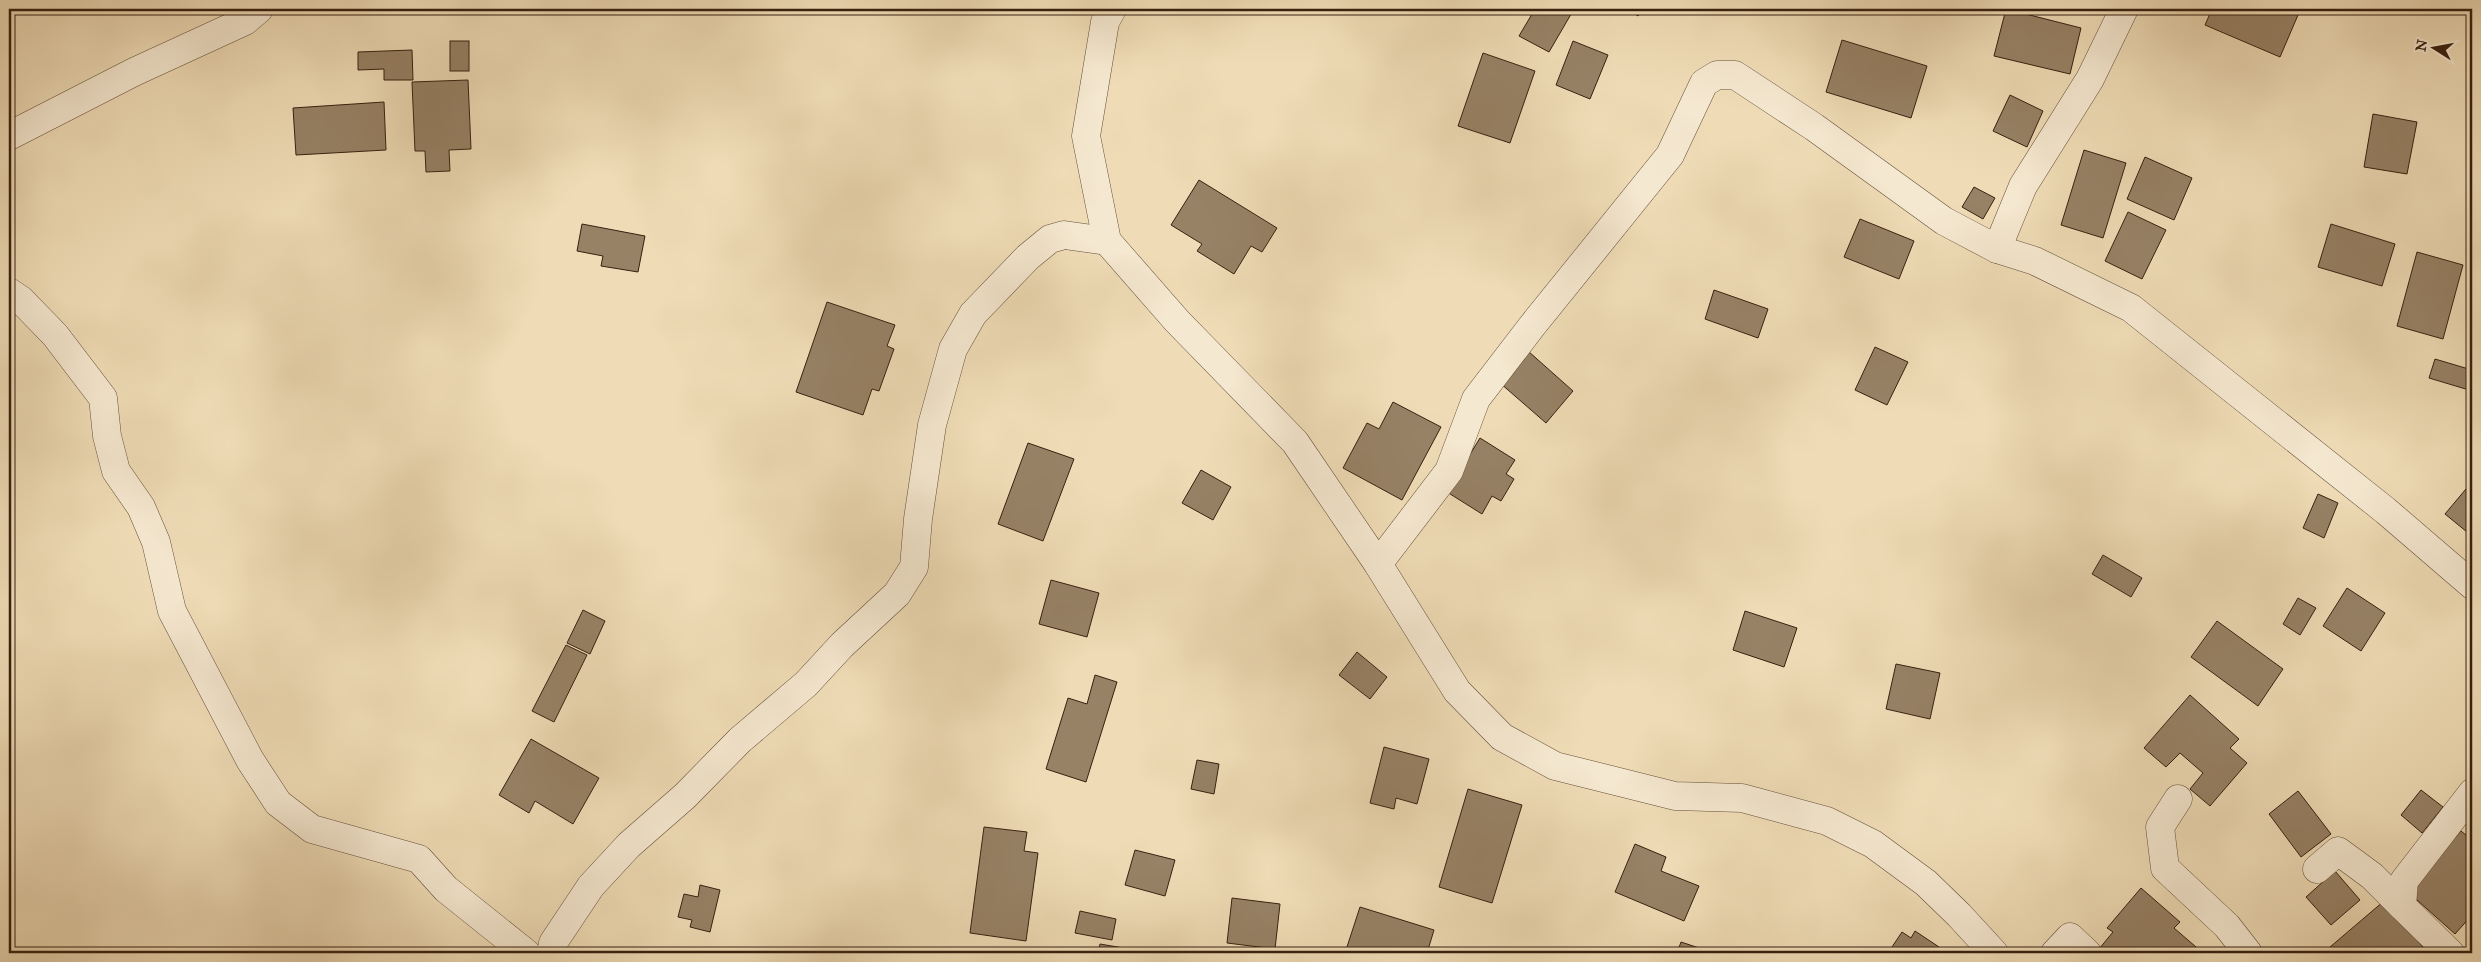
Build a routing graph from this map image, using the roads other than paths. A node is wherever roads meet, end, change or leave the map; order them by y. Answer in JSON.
{"nodes":[{"id":1,"x":259,"y":9,"type":"edge"},
{"id":2,"x":1112,"y":9,"type":"edge"},
{"id":3,"x":2124,"y":9,"type":"edge"},
{"id":4,"x":9,"y":136,"type":"edge"},
{"id":5,"x":1107,"y":241,"type":"junction"},
{"id":6,"x":1997,"y":249,"type":"junction"},
{"id":7,"x":9,"y":292,"type":"edge"},
{"id":8,"x":1378,"y":564,"type":"junction"},
{"id":9,"x":2472,"y":585,"type":"edge"},
{"id":10,"x":2472,"y":793,"type":"edge"},
{"id":11,"x":2178,"y":800,"type":"dead end"},
{"id":12,"x":2317,"y":869,"type":"dead end"},
{"id":13,"x":2402,"y":906,"type":"junction"},
{"id":14,"x":526,"y":953,"type":"edge"},
{"id":15,"x":551,"y":953,"type":"edge"},
{"id":16,"x":1994,"y":953,"type":"edge"},
{"id":17,"x":2055,"y":953,"type":"edge"},
{"id":18,"x":2087,"y":953,"type":"edge"},
{"id":19,"x":2248,"y":953,"type":"edge"},
{"id":20,"x":2450,"y":953,"type":"edge"}],
"edges":[{"from":1,"to":4,"type":"street"},
{"from":2,"to":5,"type":"street"},
{"from":3,"to":6,"type":"street"},
{"from":5,"to":8,"type":"street"},
{"from":5,"to":15,"type":"street"},
{"from":6,"to":8,"type":"street"},
{"from":6,"to":9,"type":"street"},
{"from":7,"to":14,"type":"street"},
{"from":8,"to":16,"type":"street"},
{"from":10,"to":13,"type":"street"},
{"from":11,"to":19,"type":"street"},
{"from":12,"to":13,"type":"street"},
{"from":13,"to":20,"type":"street"},
{"from":17,"to":18,"type":"street"}]}
